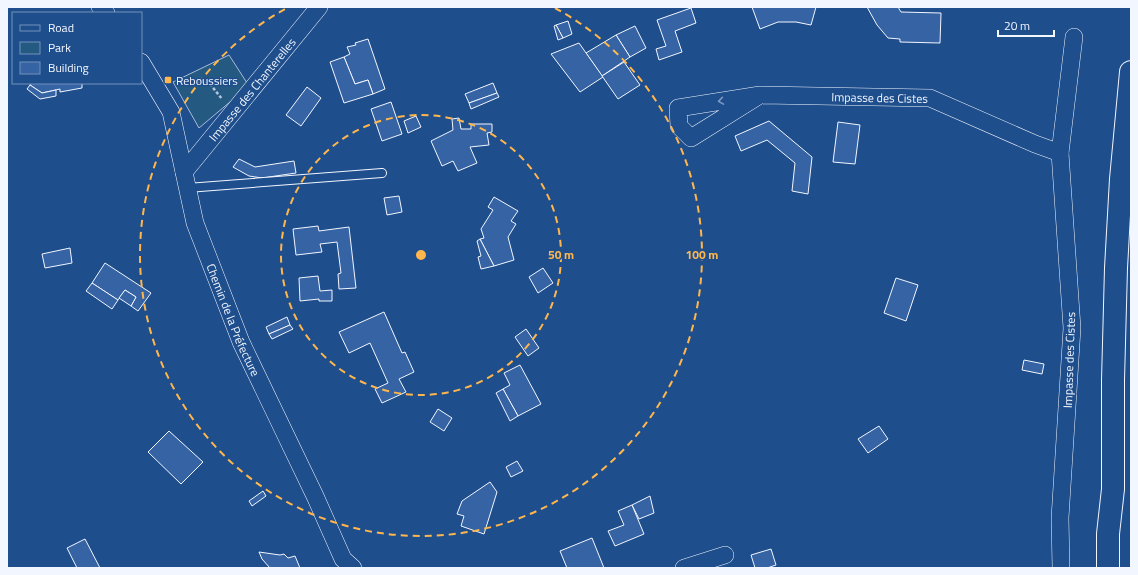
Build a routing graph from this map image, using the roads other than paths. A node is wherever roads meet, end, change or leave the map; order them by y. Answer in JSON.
{"nodes":[{"id":1,"x":319,"y":7,"type":"edge"},
{"id":2,"x":1074,"y":37,"type":"dead end"},
{"id":3,"x":142,"y":64,"type":"edge"},
{"id":4,"x":1131,"y":72,"type":"edge"},
{"id":5,"x":760,"y":95,"type":"dead end"},
{"id":6,"x":1060,"y":153,"type":"junction"},
{"id":7,"x":382,"y":173,"type":"dead end"},
{"id":8,"x":186,"y":180,"type":"junction"},
{"id":9,"x":1113,"y":489,"type":"junction"},
{"id":10,"x":725,"y":555,"type":"dead end"},
{"id":11,"x":352,"y":568,"type":"edge"},
{"id":12,"x":684,"y":568,"type":"edge"},
{"id":13,"x":1061,"y":568,"type":"edge"},
{"id":14,"x":1108,"y":568,"type":"edge"},
{"id":15,"x":1122,"y":568,"type":"edge"}],
"edges":[{"from":1,"to":8,"type":"street","name":"Impasse des Chanterelles"},
{"from":2,"to":6,"type":"street","name":"Impasse des Cistes"},
{"from":3,"to":8,"type":"street","name":"Chemin de la Préfecture"},
{"from":4,"to":9,"type":"main road"},
{"from":5,"to":6,"type":"street","name":"Impasse des Cistes"},
{"from":6,"to":13,"type":"street","name":"Impasse des Cistes"},
{"from":7,"to":8,"type":"lane"},
{"from":8,"to":11,"type":"street","name":"Chemin de la Préfecture"},
{"from":9,"to":14,"type":"main road"},
{"from":9,"to":15,"type":"main road"},
{"from":10,"to":12,"type":"street"}]}
